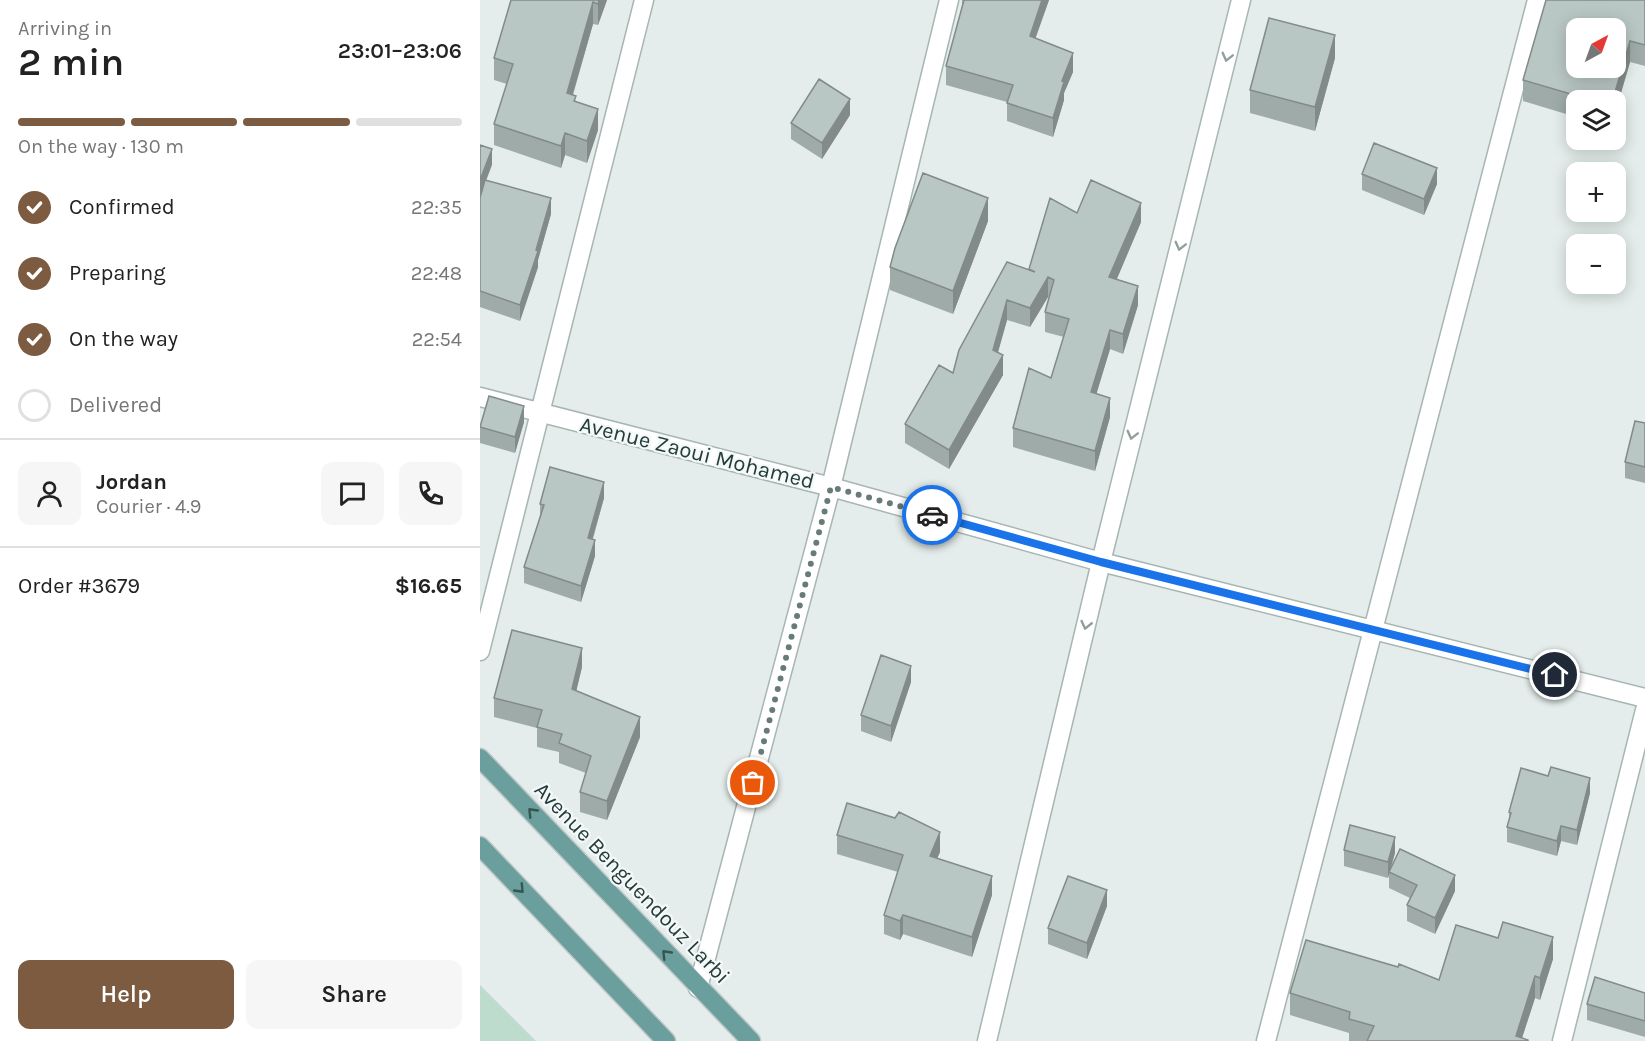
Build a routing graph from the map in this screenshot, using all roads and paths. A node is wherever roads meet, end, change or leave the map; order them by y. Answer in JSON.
{"nodes":[{"id":1,"x":644,"y":0,"type":"edge"},
{"id":2,"x":949,"y":0,"type":"edge"},
{"id":3,"x":1241,"y":0,"type":"edge"},
{"id":4,"x":1537,"y":0,"type":"edge"},
{"id":5,"x":480,"y":397,"type":"edge"},
{"id":6,"x":541,"y":413,"type":"junction"},
{"id":7,"x":831,"y":487,"type":"junction"},
{"id":8,"x":1101,"y":562,"type":"junction"},
{"id":9,"x":1375,"y":630,"type":"junction"},
{"id":10,"x":480,"y":651,"type":"edge"},
{"id":11,"x":1645,"y":698,"type":"edge"},
{"id":12,"x":1645,"y":710,"type":"edge"},
{"id":13,"x":480,"y":758,"type":"edge"},
{"id":14,"x":480,"y":846,"type":"edge"},
{"id":15,"x":698,"y":988,"type":"junction"},
{"id":16,"x":666,"y":1041,"type":"edge"},
{"id":17,"x":751,"y":1041,"type":"edge"},
{"id":18,"x":987,"y":1041,"type":"edge"},
{"id":19,"x":1266,"y":1041,"type":"edge"},
{"id":20,"x":1562,"y":1041,"type":"edge"}],
"edges":[{"from":1,"to":6,"type":"street"},
{"from":2,"to":7,"type":"street"},
{"from":3,"to":8,"type":"street","one_way":true},
{"from":4,"to":9,"type":"street"},
{"from":5,"to":6,"type":"street","name":"Avenue Zaoui Mohamed"},
{"from":6,"to":7,"type":"street","name":"Avenue Zaoui Mohamed"},
{"from":6,"to":10,"type":"street"},
{"from":7,"to":8,"type":"street","name":"Avenue Zaoui Mohamed"},
{"from":7,"to":15,"type":"street"},
{"from":8,"to":9,"type":"street","name":"Avenue Zaoui Mohamed"},
{"from":8,"to":18,"type":"street","one_way":true},
{"from":9,"to":11,"type":"street","name":"Avenue Zaoui Mohamed"},
{"from":9,"to":19,"type":"street"},
{"from":12,"to":20,"type":"street"},
{"from":15,"to":13,"type":"main road","name":"Avenue Benguendouz Larbi","one_way":true},
{"from":14,"to":16,"type":"main road","one_way":true},
{"from":15,"to":17,"type":"main road","name":"Avenue Benguendouz Larbi"}]}
